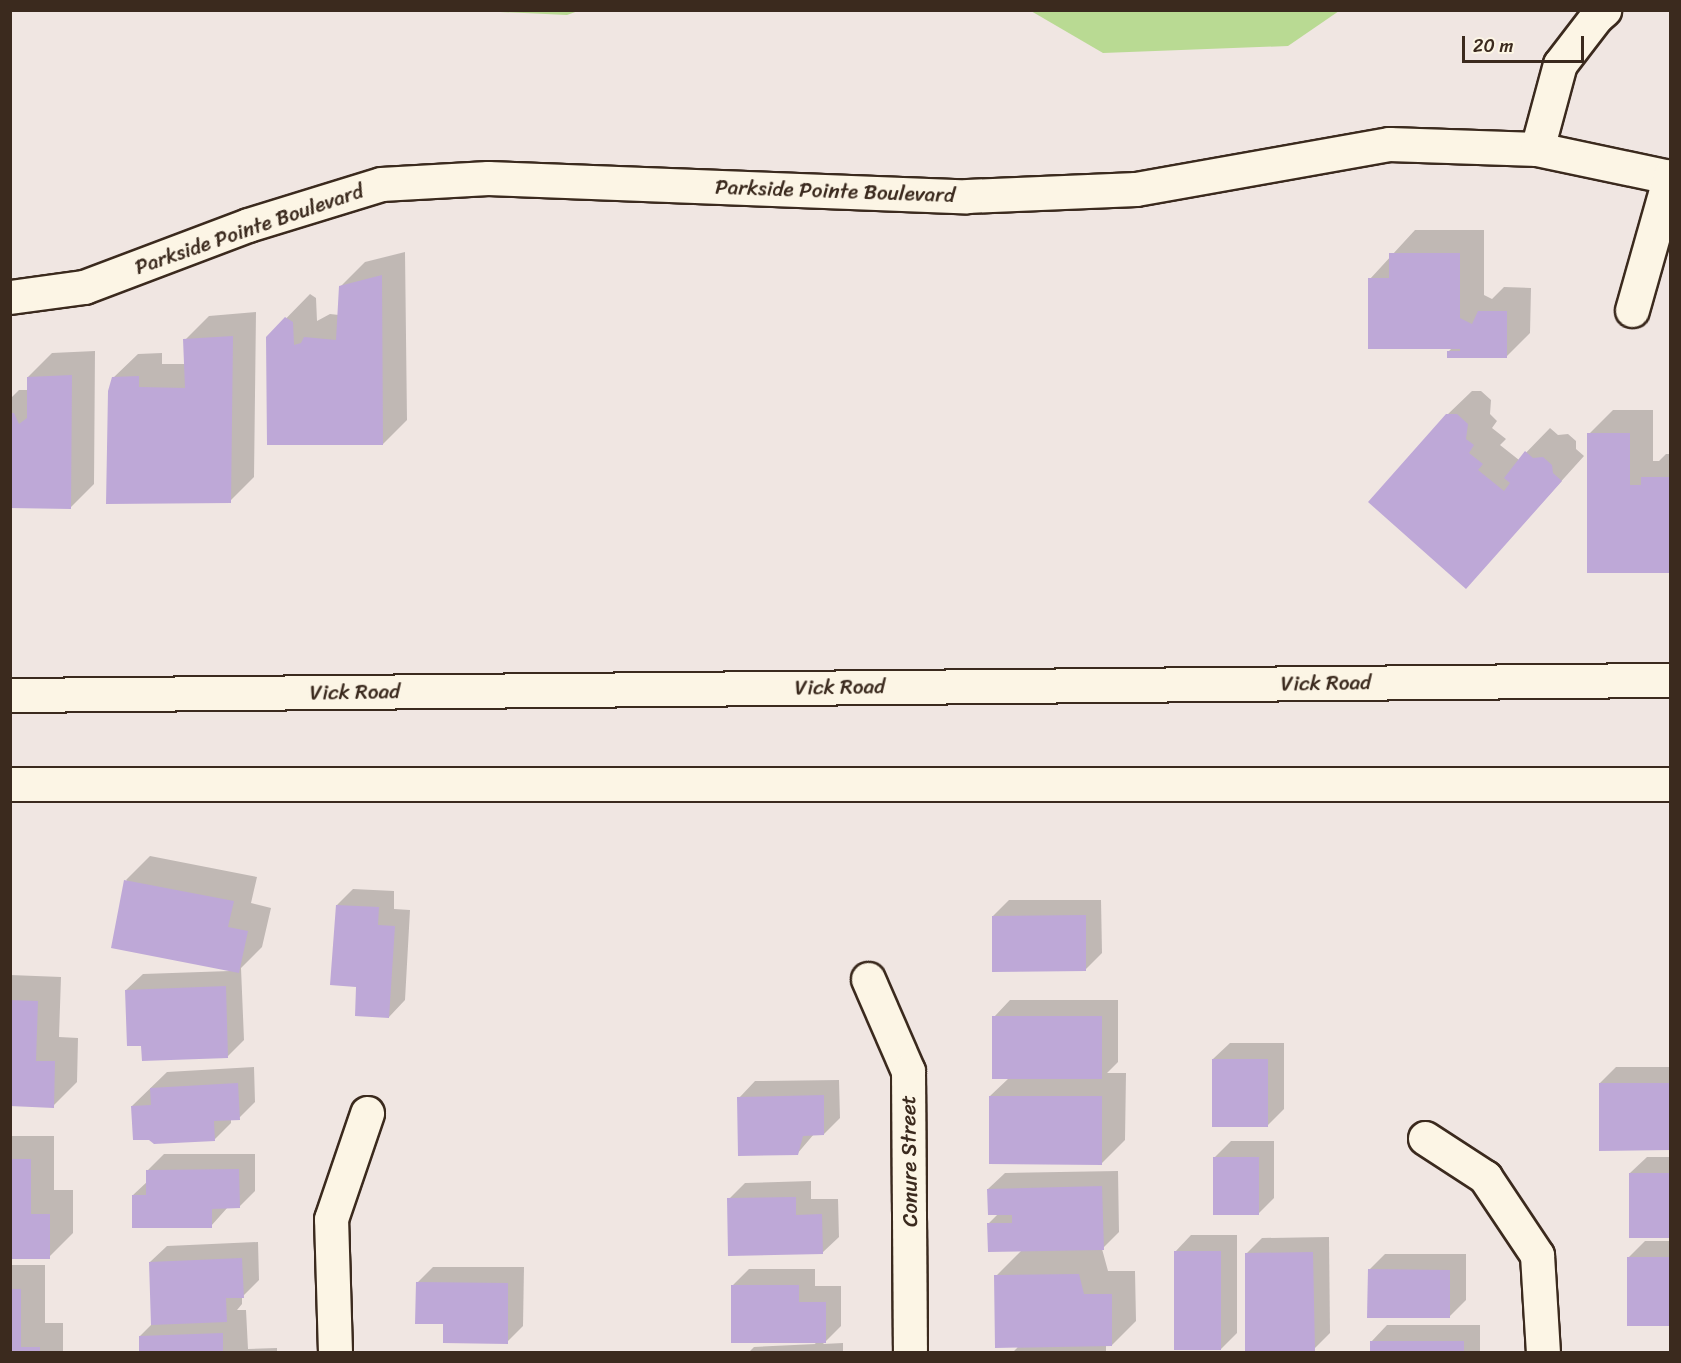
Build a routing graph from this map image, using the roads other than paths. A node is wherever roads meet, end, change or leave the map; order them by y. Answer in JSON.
{"nodes":[{"id":1,"x":1604,"y":10,"type":"edge"},
{"id":2,"x":1537,"y":149,"type":"junction"},
{"id":3,"x":1670,"y":177,"type":"edge"},
{"id":4,"x":10,"y":297,"type":"edge"},
{"id":5,"x":1632,"y":310,"type":"dead end"},
{"id":6,"x":1671,"y":680,"type":"edge"},
{"id":7,"x":10,"y":695,"type":"edge"},
{"id":8,"x":10,"y":784,"type":"edge"},
{"id":9,"x":1671,"y":784,"type":"edge"},
{"id":10,"x":868,"y":979,"type":"dead end"},
{"id":11,"x":366,"y":1113,"type":"dead end"},
{"id":12,"x":1425,"y":1138,"type":"dead end"},
{"id":13,"x":335,"y":1353,"type":"edge"},
{"id":14,"x":910,"y":1353,"type":"edge"},
{"id":15,"x":1543,"y":1353,"type":"edge"}],
"edges":[{"from":1,"to":2,"type":"street"},
{"from":2,"to":3,"type":"street","name":"Parkside Pointe Boulevard"},
{"from":2,"to":4,"type":"street","name":"Parkside Pointe Boulevard"},
{"from":3,"to":5,"type":"street"},
{"from":6,"to":7,"type":"street","name":"Vick Road"},
{"from":8,"to":9,"type":"street"},
{"from":10,"to":14,"type":"street","name":"Conure Street"},
{"from":11,"to":13,"type":"street"},
{"from":12,"to":15,"type":"street"}]}
